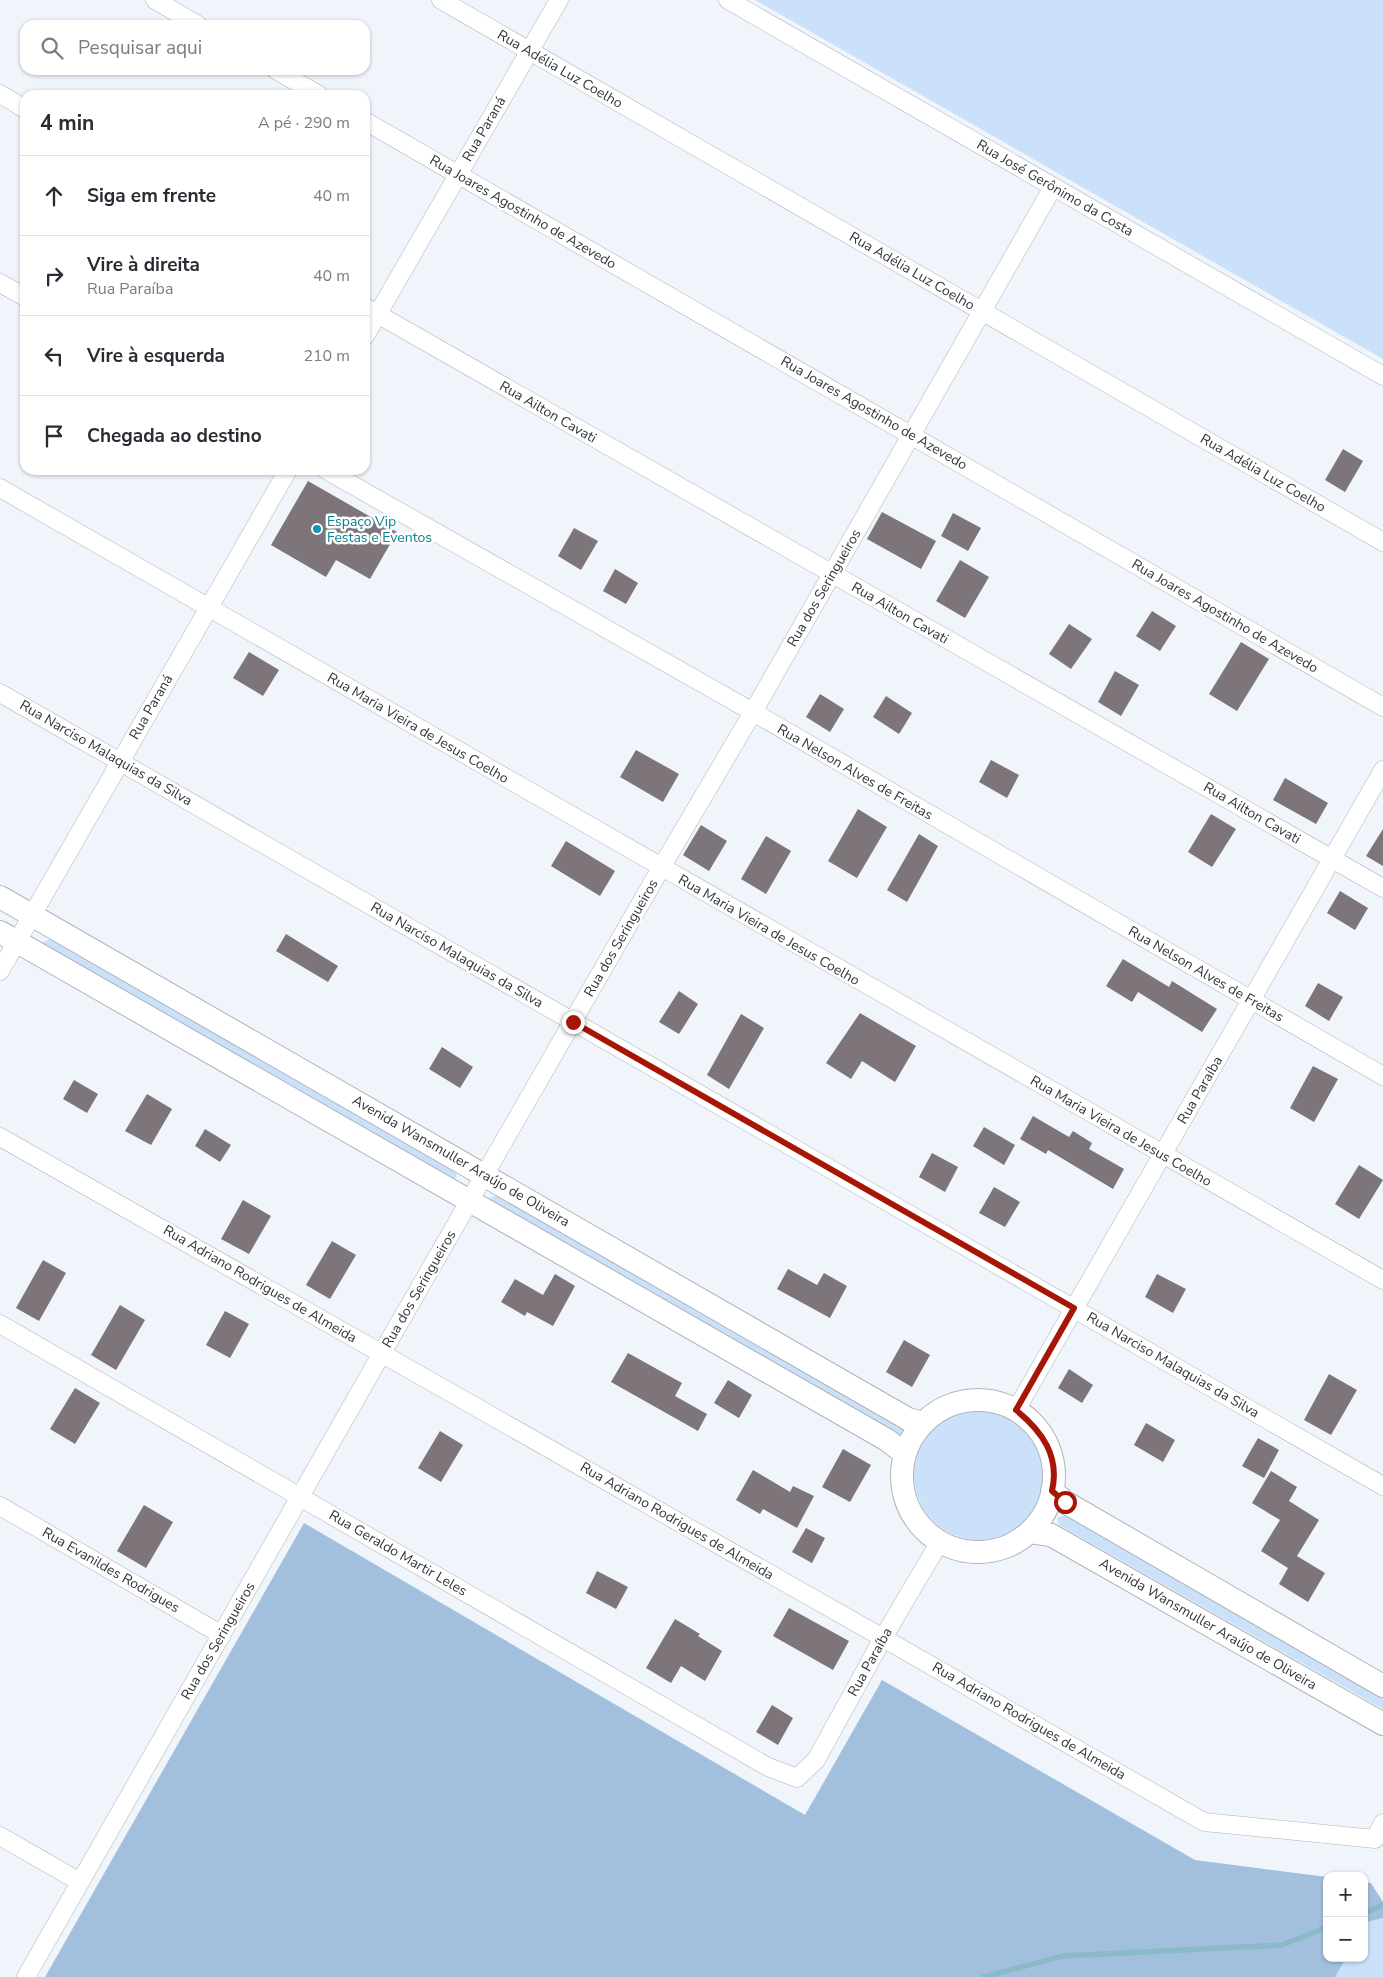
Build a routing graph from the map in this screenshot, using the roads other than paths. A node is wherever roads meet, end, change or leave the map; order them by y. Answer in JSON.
{"nodes":[{"id":1,"x":155,"y":0,"type":"edge"},
{"id":2,"x":440,"y":0,"type":"edge"},
{"id":3,"x":559,"y":0,"type":"edge"},
{"id":4,"x":728,"y":0,"type":"edge"},
{"id":5,"x":189,"y":20,"type":"edge"},
{"id":6,"x":529,"y":51,"type":"junction"},
{"id":7,"x":285,"y":75,"type":"edge"},
{"id":8,"x":310,"y":90,"type":"edge"},
{"id":9,"x":0,"y":94,"type":"edge"},
{"id":10,"x":20,"y":106,"type":"edge"},
{"id":11,"x":370,"y":124,"type":"edge"},
{"id":12,"x":458,"y":175,"type":"junction"},
{"id":13,"x":1054,"y":187,"type":"junction"},
{"id":14,"x":0,"y":282,"type":"edge"},
{"id":15,"x":20,"y":294,"type":"edge"},
{"id":16,"x":371,"y":310,"type":"edge"},
{"id":17,"x":981,"y":311,"type":"junction"},
{"id":18,"x":1383,"y":376,"type":"edge"},
{"id":19,"x":911,"y":434,"type":"junction"},
{"id":20,"x":285,"y":475,"type":"edge"},
{"id":21,"x":335,"y":475,"type":"edge"},
{"id":22,"x":0,"y":488,"type":"edge"},
{"id":23,"x":1383,"y":542,"type":"edge"},
{"id":24,"x":832,"y":574,"type":"junction"},
{"id":25,"x":209,"y":608,"type":"junction"},
{"id":26,"x":0,"y":693,"type":"edge"},
{"id":27,"x":1383,"y":707,"type":"edge"},
{"id":28,"x":753,"y":712,"type":"junction"},
{"id":29,"x":120,"y":761,"type":"junction"},
{"id":30,"x":1383,"y":770,"type":"edge"},
{"id":31,"x":1332,"y":859,"type":"junction"},
{"id":32,"x":660,"y":868,"type":"junction"},
{"id":33,"x":1383,"y":888,"type":"edge"},
{"id":34,"x":0,"y":897,"type":"edge"},
{"id":35,"x":32,"y":915,"type":"junction"},
{"id":36,"x":9,"y":937,"type":"edge"},
{"id":37,"x":0,"y":971,"type":"edge"},
{"id":38,"x":1251,"y":1000,"type":"junction"},
{"id":39,"x":573,"y":1022,"type":"junction"},
{"id":40,"x":1383,"y":1076,"type":"edge"},
{"id":41,"x":0,"y":1137,"type":"edge"},
{"id":42,"x":1163,"y":1154,"type":"junction"},
{"id":43,"x":485,"y":1175,"type":"junction"},
{"id":44,"x":470,"y":1202,"type":"junction"},
{"id":45,"x":1383,"y":1280,"type":"edge"},
{"id":46,"x":1074,"y":1308,"type":"junction"},
{"id":47,"x":0,"y":1324,"type":"edge"},
{"id":48,"x":382,"y":1353,"type":"junction"},
{"id":49,"x":1016,"y":1410,"type":"junction"},
{"id":50,"x":923,"y":1423,"type":"junction"},
{"id":51,"x":905,"y":1454,"type":"junction"},
{"id":52,"x":1383,"y":1486,"type":"edge"},
{"id":53,"x":1052,"y":1491,"type":"junction"},
{"id":54,"x":301,"y":1497,"type":"junction"},
{"id":55,"x":0,"y":1506,"type":"edge"},
{"id":56,"x":1030,"y":1532,"type":"junction"},
{"id":57,"x":939,"y":1543,"type":"junction"},
{"id":58,"x":222,"y":1634,"type":"junction"},
{"id":59,"x":883,"y":1638,"type":"junction"},
{"id":60,"x":1383,"y":1686,"type":"edge"},
{"id":61,"x":1383,"y":1724,"type":"edge"},
{"id":62,"x":797,"y":1778,"type":"joint"},
{"id":63,"x":1379,"y":1831,"type":"edge"},
{"id":64,"x":0,"y":1836,"type":"edge"},
{"id":65,"x":80,"y":1882,"type":"junction"},
{"id":66,"x":26,"y":1977,"type":"edge"}],
"edges":[{"from":1,"to":5,"type":"street"},
{"from":2,"to":6,"type":"street","name":"Rua Adélia Luz Coelho"},
{"from":3,"to":6,"type":"street","name":"Rua Paraná"},
{"from":4,"to":13,"type":"street","name":"Rua José Gerônimo da Costa"},
{"from":6,"to":12,"type":"street","name":"Rua Paraná"},
{"from":6,"to":17,"type":"street","name":"Rua Adélia Luz Coelho"},
{"from":7,"to":8,"type":"street"},
{"from":9,"to":10,"type":"street"},
{"from":11,"to":12,"type":"street","name":"Rua Joares Agostinho de Azevedo"},
{"from":12,"to":16,"type":"street","name":"Rua Paraná"},
{"from":12,"to":19,"type":"street","name":"Rua Joares Agostinho de Azevedo"},
{"from":13,"to":17,"type":"street","name":"Rua dos Seringueiros"},
{"from":13,"to":18,"type":"street","name":"Rua José Gerônimo da Costa"},
{"from":14,"to":15,"type":"street"},
{"from":16,"to":24,"type":"street","name":"Rua Ailton Cavati"},
{"from":17,"to":19,"type":"street","name":"Rua dos Seringueiros"},
{"from":17,"to":23,"type":"street","name":"Rua Adélia Luz Coelho"},
{"from":19,"to":24,"type":"street","name":"Rua dos Seringueiros"},
{"from":19,"to":27,"type":"street","name":"Rua Joares Agostinho de Azevedo"},
{"from":20,"to":25,"type":"street","name":"Rua Paraná"},
{"from":21,"to":28,"type":"street","name":"Rua Nelson Alves de Freitas"},
{"from":22,"to":25,"type":"street","name":"Rua Maria Vieira de Jesus Coelho"},
{"from":24,"to":28,"type":"street","name":"Rua dos Seringueiros"},
{"from":24,"to":31,"type":"street","name":"Rua Ailton Cavati"},
{"from":25,"to":29,"type":"street","name":"Rua Paraná"},
{"from":25,"to":32,"type":"street","name":"Rua Maria Vieira de Jesus Coelho"},
{"from":26,"to":29,"type":"street","name":"Rua Narciso Malaquias da Silva"},
{"from":28,"to":32,"type":"street","name":"Rua dos Seringueiros"},
{"from":28,"to":38,"type":"street","name":"Rua Nelson Alves de Freitas"},
{"from":29,"to":35,"type":"street","name":"Rua Paraná"},
{"from":29,"to":39,"type":"street","name":"Rua Narciso Malaquias da Silva"},
{"from":30,"to":31,"type":"street","name":"Rua Paraíba"},
{"from":31,"to":33,"type":"street","name":"Rua Ailton Cavati"},
{"from":31,"to":38,"type":"street","name":"Rua Paraíba"},
{"from":32,"to":39,"type":"street","name":"Rua dos Seringueiros"},
{"from":32,"to":42,"type":"street","name":"Rua Maria Vieira de Jesus Coelho"},
{"from":34,"to":35,"type":"street","name":"Avenida Wansmuller Araújo de Oliveira"},
{"from":35,"to":36,"type":"street","name":"Rua Paraná"},
{"from":35,"to":43,"type":"street","name":"Avenida Wansmuller Araújo de Oliveira"},
{"from":36,"to":37,"type":"street","name":"Rua Paraná"},
{"from":36,"to":44,"type":"street"},
{"from":38,"to":40,"type":"street","name":"Rua Nelson Alves de Freitas"},
{"from":38,"to":42,"type":"street","name":"Rua Paraíba"},
{"from":39,"to":43,"type":"street","name":"Rua dos Seringueiros"},
{"from":39,"to":46,"type":"street","name":"Rua Narciso Malaquias da Silva"},
{"from":41,"to":48,"type":"street","name":"Rua Adriano Rodrigues de Almeida"},
{"from":42,"to":45,"type":"street","name":"Rua Maria Vieira de Jesus Coelho"},
{"from":42,"to":46,"type":"street","name":"Rua Paraíba"},
{"from":43,"to":44,"type":"street","name":"Rua dos Seringueiros"},
{"from":43,"to":50,"type":"street","name":"Avenida Wansmuller Araújo de Oliveira"},
{"from":44,"to":48,"type":"street","name":"Rua dos Seringueiros"},
{"from":44,"to":51,"type":"street"},
{"from":46,"to":49,"type":"street","name":"Rua Paraíba"},
{"from":46,"to":52,"type":"street","name":"Rua Narciso Malaquias da Silva"},
{"from":47,"to":54,"type":"street","name":"Rua Geraldo Martir Leles"},
{"from":48,"to":54,"type":"street","name":"Rua dos Seringueiros"},
{"from":48,"to":59,"type":"street","name":"Rua Adriano Rodrigues de Almeida"},
{"from":49,"to":50,"type":"street"},
{"from":49,"to":53,"type":"street"},
{"from":50,"to":51,"type":"street"},
{"from":51,"to":57,"type":"street"},
{"from":53,"to":56,"type":"street"},
{"from":53,"to":60,"type":"street"},
{"from":54,"to":58,"type":"street","name":"Rua dos Seringueiros"},
{"from":54,"to":62,"type":"street","name":"Rua Geraldo Martir Leles"},
{"from":55,"to":58,"type":"street","name":"Rua Evanildes Rodrigues"},
{"from":56,"to":57,"type":"street"},
{"from":56,"to":61,"type":"street","name":"Avenida Wansmuller Araújo de Oliveira"},
{"from":57,"to":59,"type":"street","name":"Rua Paraíba"},
{"from":58,"to":65,"type":"street","name":"Rua dos Seringueiros"},
{"from":59,"to":62,"type":"street","name":"Rua Paraíba"},
{"from":59,"to":63,"type":"street","name":"Rua Adriano Rodrigues de Almeida"},
{"from":64,"to":65,"type":"street"},
{"from":65,"to":66,"type":"street","name":"Rua dos Seringueiros"}]}
